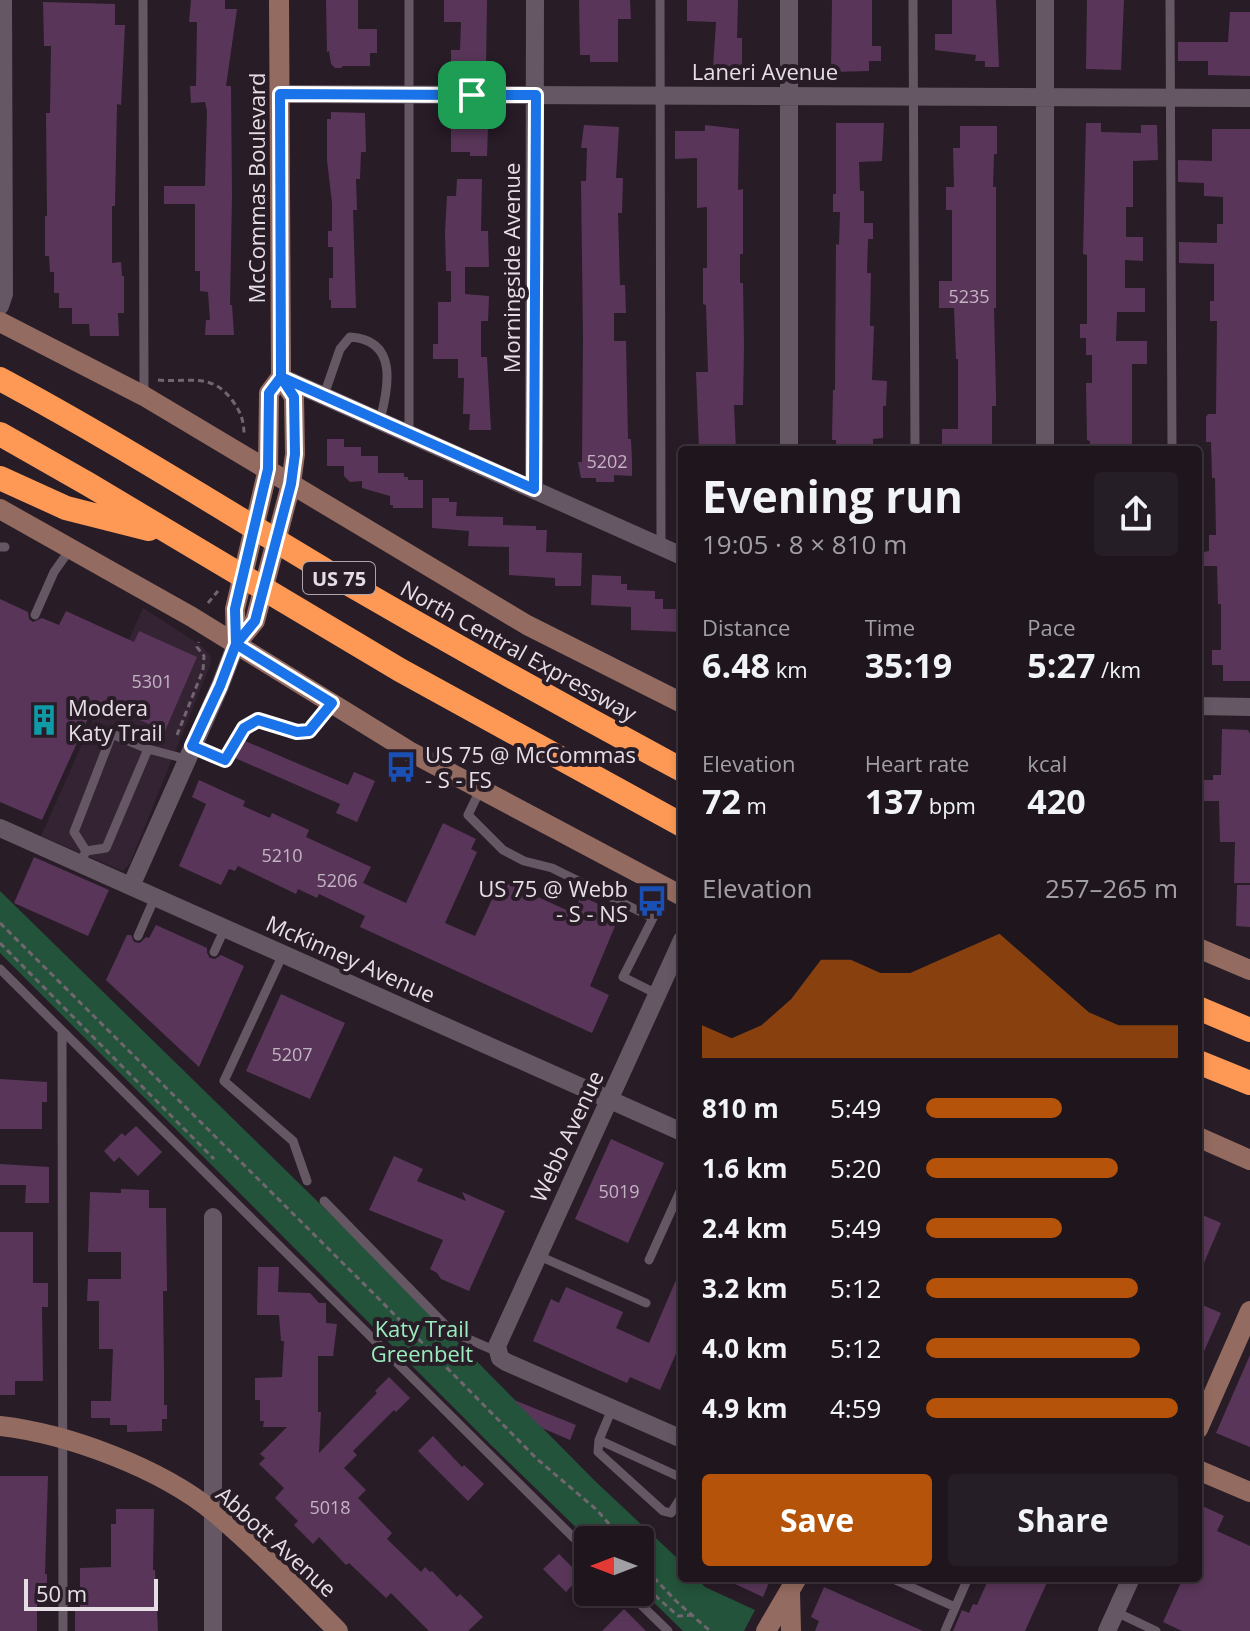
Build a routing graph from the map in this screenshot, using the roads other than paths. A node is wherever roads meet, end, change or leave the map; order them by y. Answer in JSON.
{"nodes":[{"id":1,"x":3,"y":0,"type":"edge"},
{"id":2,"x":143,"y":0,"type":"edge"},
{"id":3,"x":279,"y":0,"type":"edge"},
{"id":4,"x":409,"y":0,"type":"edge"},
{"id":5,"x":535,"y":0,"type":"edge"},
{"id":6,"x":660,"y":0,"type":"edge"},
{"id":7,"x":789,"y":0,"type":"edge"},
{"id":8,"x":913,"y":0,"type":"edge"},
{"id":9,"x":1045,"y":0,"type":"edge"},
{"id":10,"x":1170,"y":0,"type":"edge"},
{"id":11,"x":280,"y":94,"type":"junction"},
{"id":12,"x":536,"y":95,"type":"junction"},
{"id":13,"x":661,"y":95,"type":"junction"},
{"id":14,"x":409,"y":96,"type":"junction"},
{"id":15,"x":789,"y":96,"type":"junction"},
{"id":16,"x":914,"y":96,"type":"junction"},
{"id":17,"x":1045,"y":96,"type":"junction"},
{"id":18,"x":1170,"y":97,"type":"junction"},
{"id":19,"x":1250,"y":98,"type":"edge"},
{"id":20,"x":2,"y":210,"type":"edge"},
{"id":21,"x":0,"y":306,"type":"edge"},
{"id":22,"x":0,"y":322,"type":"edge"},
{"id":23,"x":281,"y":377,"type":"junction"},
{"id":24,"x":0,"y":379,"type":"edge"},
{"id":25,"x":149,"y":388,"type":"junction"},
{"id":26,"x":324,"y":395,"type":"junction"},
{"id":27,"x":380,"y":420,"type":"junction"},
{"id":28,"x":409,"y":433,"type":"junction"},
{"id":29,"x":0,"y":434,"type":"edge"},
{"id":30,"x":789,"y":446,"type":"edge"},
{"id":31,"x":915,"y":446,"type":"edge"},
{"id":32,"x":1045,"y":446,"type":"edge"},
{"id":33,"x":1172,"y":446,"type":"edge"},
{"id":34,"x":268,"y":469,"type":"junction"},
{"id":35,"x":0,"y":478,"type":"edge"},
{"id":36,"x":291,"y":484,"type":"junction"},
{"id":37,"x":534,"y":489,"type":"junction"},
{"id":38,"x":0,"y":509,"type":"edge"},
{"id":39,"x":175,"y":536,"type":"junction"},
{"id":40,"x":661,"y":547,"type":"junction"},
{"id":41,"x":71,"y":548,"type":"junction"},
{"id":42,"x":678,"y":554,"type":"edge"},
{"id":43,"x":35,"y":615,"type":"dead end"},
{"id":44,"x":236,"y":644,"type":"junction"},
{"id":45,"x":678,"y":701,"type":"edge"},
{"id":46,"x":332,"y":703,"type":"junction"},
{"id":47,"x":1202,"y":706,"type":"edge"},
{"id":48,"x":1250,"y":707,"type":"edge"},
{"id":49,"x":184,"y":748,"type":"junction"},
{"id":50,"x":148,"y":749,"type":"junction"},
{"id":51,"x":678,"y":768,"type":"edge"},
{"id":52,"x":480,"y":790,"type":"junction"},
{"id":53,"x":678,"y":823,"type":"edge"},
{"id":54,"x":0,"y":828,"type":"edge"},
{"id":55,"x":83,"y":857,"type":"junction"},
{"id":56,"x":131,"y":886,"type":"junction"},
{"id":57,"x":678,"y":894,"type":"edge"},
{"id":58,"x":155,"y":897,"type":"junction"},
{"id":59,"x":225,"y":928,"type":"junction"},
{"id":60,"x":138,"y":936,"type":"dead end"},
{"id":61,"x":678,"y":949,"type":"edge"},
{"id":62,"x":1202,"y":950,"type":"edge"},
{"id":63,"x":214,"y":952,"type":"dead end"},
{"id":64,"x":283,"y":954,"type":"junction"},
{"id":65,"x":0,"y":969,"type":"edge"},
{"id":66,"x":1250,"y":970,"type":"edge"},
{"id":67,"x":657,"y":994,"type":"junction"},
{"id":68,"x":1202,"y":1010,"type":"edge"},
{"id":69,"x":1250,"y":1030,"type":"edge"},
{"id":70,"x":62,"y":1031,"type":"junction"},
{"id":71,"x":1202,"y":1064,"type":"edge"},
{"id":72,"x":1250,"y":1083,"type":"edge"},
{"id":73,"x":609,"y":1099,"type":"junction"},
{"id":74,"x":678,"y":1130,"type":"edge"},
{"id":75,"x":1202,"y":1139,"type":"edge"},
{"id":76,"x":1250,"y":1160,"type":"edge"},
{"id":77,"x":307,"y":1181,"type":"dead end"},
{"id":78,"x":678,"y":1196,"type":"edge"},
{"id":79,"x":324,"y":1201,"type":"dead end"},
{"id":80,"x":213,"y":1217,"type":"dead end"},
{"id":81,"x":537,"y":1255,"type":"junction"},
{"id":82,"x":649,"y":1260,"type":"dead end"},
{"id":83,"x":646,"y":1303,"type":"dead end"},
{"id":84,"x":1248,"y":1320,"type":"edge"},
{"id":85,"x":498,"y":1352,"type":"junction"},
{"id":86,"x":612,"y":1409,"type":"junction"},
{"id":87,"x":1202,"y":1420,"type":"edge"},
{"id":88,"x":0,"y":1426,"type":"edge"},
{"id":89,"x":678,"y":1437,"type":"edge"},
{"id":90,"x":63,"y":1440,"type":"junction"},
{"id":91,"x":599,"y":1440,"type":"junction"},
{"id":92,"x":1202,"y":1472,"type":"edge"},
{"id":93,"x":678,"y":1476,"type":"edge"},
{"id":94,"x":1250,"y":1492,"type":"edge"},
{"id":95,"x":678,"y":1502,"type":"edge"},
{"id":96,"x":213,"y":1511,"type":"junction"},
{"id":97,"x":574,"y":1538,"type":"edge"},
{"id":98,"x":900,"y":1582,"type":"edge"},
{"id":99,"x":966,"y":1582,"type":"edge"},
{"id":100,"x":1129,"y":1582,"type":"edge"},
{"id":101,"x":794,"y":1585,"type":"edge"},
{"id":102,"x":642,"y":1606,"type":"edge"},
{"id":103,"x":955,"y":1607,"type":"junction"},
{"id":104,"x":1116,"y":1612,"type":"junction"},
{"id":105,"x":63,"y":1631,"type":"edge"},
{"id":106,"x":213,"y":1631,"type":"edge"},
{"id":107,"x":338,"y":1631,"type":"edge"},
{"id":108,"x":668,"y":1631,"type":"edge"},
{"id":109,"x":766,"y":1631,"type":"edge"},
{"id":110,"x":791,"y":1631,"type":"edge"},
{"id":111,"x":945,"y":1631,"type":"edge"},
{"id":112,"x":1107,"y":1631,"type":"edge"},
{"id":113,"x":1156,"y":1631,"type":"edge"}],
"edges":[{"from":1,"to":20,"type":"street"},
{"from":2,"to":25,"type":"lane"},
{"from":3,"to":11,"type":"main road","name":"McCommas Boulevard"},
{"from":4,"to":14,"type":"lane"},
{"from":5,"to":12,"type":"street","name":"Morningside Avenue"},
{"from":6,"to":13,"type":"lane"},
{"from":7,"to":15,"type":"street"},
{"from":8,"to":16,"type":"lane"},
{"from":9,"to":17,"type":"street"},
{"from":10,"to":18,"type":"lane"},
{"from":11,"to":14,"type":"street","name":"Laneri Avenue"},
{"from":11,"to":23,"type":"main road","name":"McCommas Boulevard"},
{"from":12,"to":13,"type":"street","name":"Laneri Avenue"},
{"from":12,"to":14,"type":"street","name":"Laneri Avenue"},
{"from":12,"to":37,"type":"street","name":"Morningside Avenue"},
{"from":13,"to":15,"type":"street","name":"Laneri Avenue"},
{"from":13,"to":40,"type":"lane"},
{"from":14,"to":28,"type":"lane"},
{"from":15,"to":16,"type":"street","name":"Laneri Avenue"},
{"from":15,"to":30,"type":"street"},
{"from":16,"to":17,"type":"street","name":"Laneri Avenue"},
{"from":16,"to":31,"type":"lane"},
{"from":17,"to":18,"type":"street","name":"Laneri Avenue"},
{"from":17,"to":32,"type":"street"},
{"from":18,"to":19,"type":"street","name":"Laneri Avenue"},
{"from":18,"to":33,"type":"lane"},
{"from":20,"to":21,"type":"street"},
{"from":22,"to":25,"type":"main road","name":"North Central Expressway"},
{"from":23,"to":26,"type":"street"},
{"from":23,"to":34,"type":"main road","name":"McCommas Boulevard"},
{"from":23,"to":36,"type":"main road","name":"McCommas Boulevard"},
{"from":24,"to":51,"type":"highway","name":"North Central Expressway","number":"US 75"},
{"from":25,"to":34,"type":"main road","name":"North Central Expressway"},
{"from":26,"to":27,"type":"street"},
{"from":26,"to":27,"type":"lane"},
{"from":27,"to":28,"type":"street"},
{"from":28,"to":37,"type":"street"},
{"from":29,"to":39,"type":"highway","number":"US 75"},
{"from":34,"to":36,"type":"main road","name":"North Central Expressway"},
{"from":34,"to":44,"type":"main road","name":"McCommas Boulevard"},
{"from":35,"to":39,"type":"highway"},
{"from":36,"to":44,"type":"main road","name":"McCommas Boulevard"},
{"from":36,"to":45,"type":"main road","name":"North Central Expressway"},
{"from":37,"to":40,"type":"street"},
{"from":38,"to":41,"type":"main road"},
{"from":39,"to":53,"type":"highway","number":"US 75"},
{"from":40,"to":42,"type":"street"},
{"from":41,"to":43,"type":"lane"},
{"from":41,"to":44,"type":"main road"},
{"from":44,"to":46,"type":"main road"},
{"from":44,"to":49,"type":"street","name":"McCommas Boulevard"},
{"from":46,"to":49,"type":"lane"},
{"from":46,"to":52,"type":"main road"},
{"from":47,"to":48,"type":"street"},
{"from":49,"to":50,"type":"lane"},
{"from":49,"to":56,"type":"street","name":"McCommas Boulevard"},
{"from":50,"to":55,"type":"lane"},
{"from":50,"to":55,"type":"lane"},
{"from":52,"to":57,"type":"main road"},
{"from":52,"to":67,"type":"lane"},
{"from":54,"to":55,"type":"street","name":"McKinney Avenue"},
{"from":55,"to":56,"type":"street","name":"McKinney Avenue"},
{"from":56,"to":58,"type":"street","name":"McKinney Avenue"},
{"from":58,"to":59,"type":"street","name":"McKinney Avenue"},
{"from":58,"to":60,"type":"lane"},
{"from":59,"to":63,"type":"lane"},
{"from":59,"to":64,"type":"street","name":"McKinney Avenue"},
{"from":61,"to":67,"type":"street","name":"Webb Avenue"},
{"from":62,"to":66,"type":"main road"},
{"from":64,"to":73,"type":"street","name":"McKinney Avenue"},
{"from":64,"to":77,"type":"lane"},
{"from":65,"to":70,"type":"lane"},
{"from":67,"to":73,"type":"street","name":"Webb Avenue"},
{"from":68,"to":69,"type":"highway"},
{"from":70,"to":90,"type":"lane"},
{"from":70,"to":97,"type":"lane"},
{"from":71,"to":72,"type":"highway"},
{"from":73,"to":74,"type":"street","name":"McKinney Avenue"},
{"from":73,"to":81,"type":"street","name":"Webb Avenue"},
{"from":75,"to":76,"type":"main road"},
{"from":78,"to":82,"type":"lane"},
{"from":79,"to":85,"type":"lane"},
{"from":80,"to":96,"type":"street"},
{"from":81,"to":83,"type":"lane"},
{"from":81,"to":85,"type":"street","name":"Webb Avenue"},
{"from":84,"to":87,"type":"main road"},
{"from":85,"to":86,"type":"street"},
{"from":86,"to":89,"type":"street"},
{"from":86,"to":91,"type":"lane"},
{"from":88,"to":90,"type":"main road","name":"Abbott Avenue"},
{"from":90,"to":96,"type":"main road","name":"Abbott Avenue"},
{"from":90,"to":105,"type":"lane"},
{"from":91,"to":93,"type":"lane"},
{"from":91,"to":95,"type":"lane"},
{"from":92,"to":94,"type":"main road"},
{"from":96,"to":106,"type":"street"},
{"from":96,"to":107,"type":"main road","name":"Abbott Avenue"},
{"from":98,"to":103,"type":"lane"},
{"from":99,"to":103,"type":"lane"},
{"from":100,"to":104,"type":"street"},
{"from":101,"to":109,"type":"main road"},
{"from":101,"to":110,"type":"main road"},
{"from":102,"to":108,"type":"lane"},
{"from":103,"to":111,"type":"lane"},
{"from":104,"to":112,"type":"street"},
{"from":104,"to":113,"type":"lane"}]}
